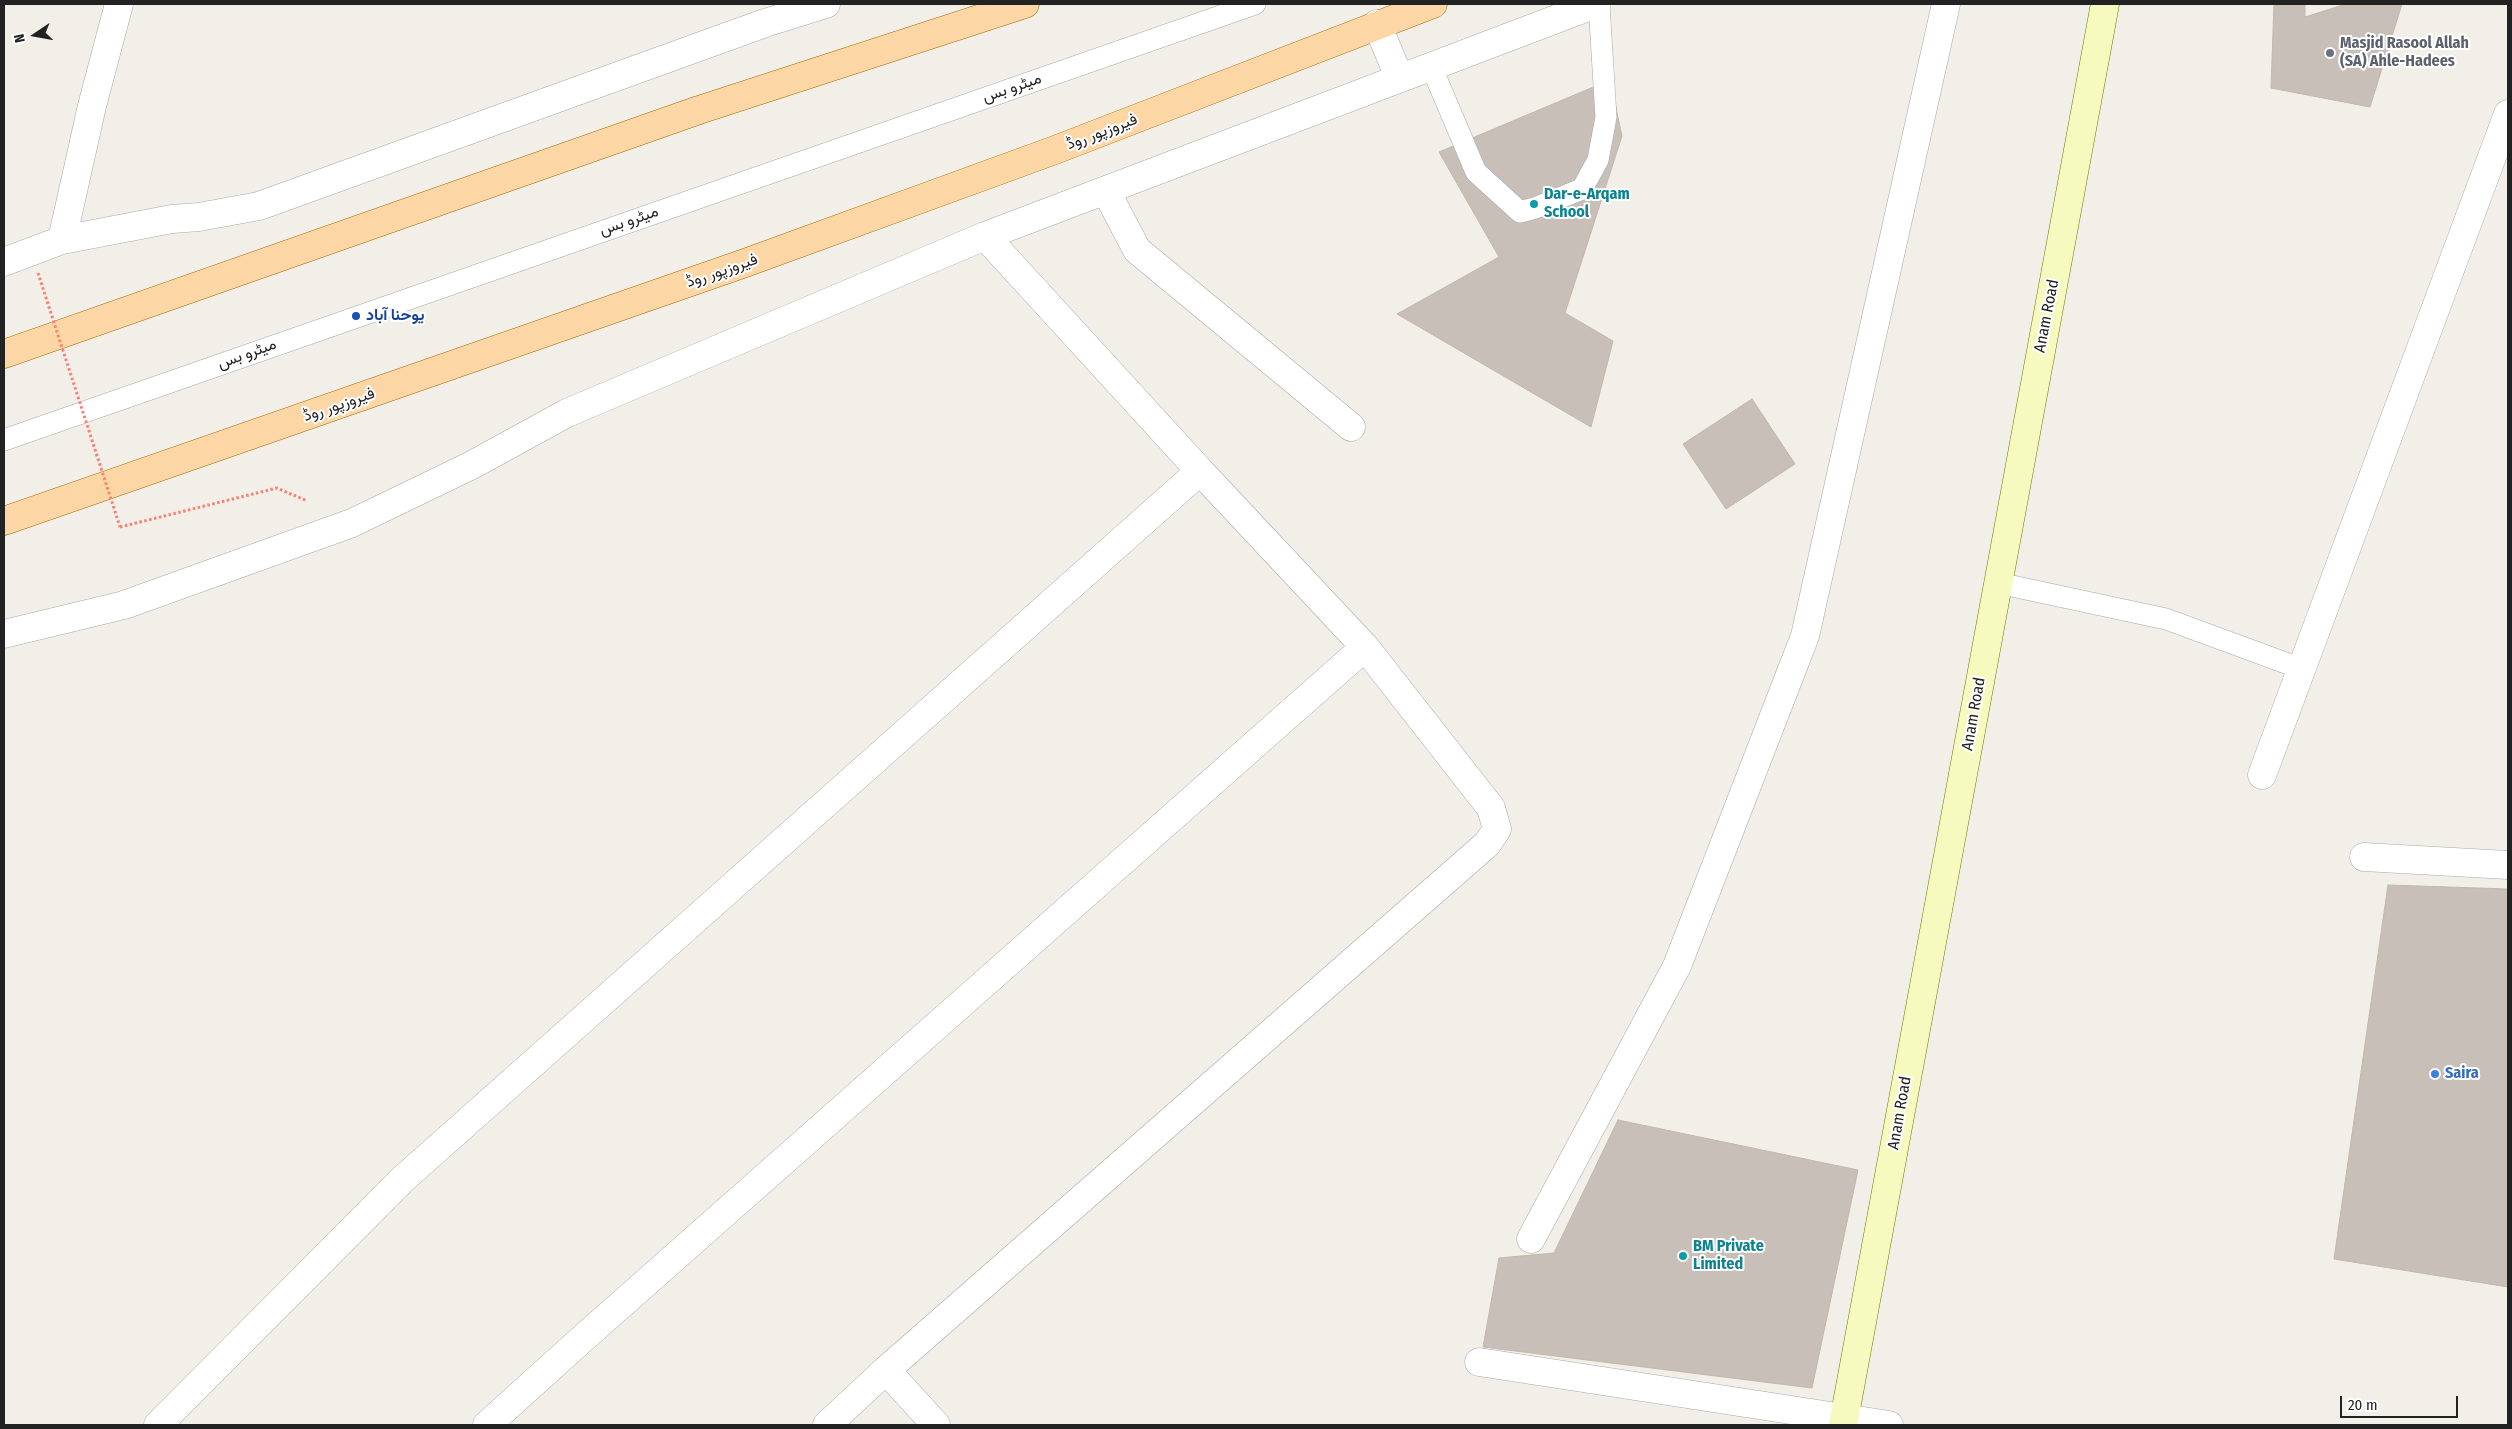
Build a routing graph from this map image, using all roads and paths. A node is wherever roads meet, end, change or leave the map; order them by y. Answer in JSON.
{"nodes":[{"id":1,"x":119,"y":4,"type":"edge"},
{"id":2,"x":826,"y":4,"type":"edge"},
{"id":3,"x":1025,"y":4,"type":"edge"},
{"id":4,"x":1255,"y":4,"type":"edge"},
{"id":5,"x":1433,"y":4,"type":"edge"},
{"id":6,"x":1598,"y":4,"type":"edge"},
{"id":7,"x":1946,"y":4,"type":"edge"},
{"id":8,"x":2106,"y":4,"type":"edge"},
{"id":9,"x":767,"y":14,"type":"edge"},
{"id":10,"x":1377,"y":24,"type":"junction"},
{"id":11,"x":1431,"y":66,"type":"junction"},
{"id":12,"x":1399,"y":77,"type":"junction"},
{"id":13,"x":2508,"y":114,"type":"edge"},
{"id":14,"x":1106,"y":191,"type":"junction"},
{"id":15,"x":985,"y":236,"type":"junction"},
{"id":16,"x":62,"y":240,"type":"junction"},
{"id":17,"x":4,"y":262,"type":"edge"},
{"id":18,"x":38,"y":273,"type":"dead end"},
{"id":19,"x":4,"y":354,"type":"edge"},
{"id":20,"x":1351,"y":427,"type":"dead end"},
{"id":21,"x":4,"y":440,"type":"edge"},
{"id":22,"x":1200,"y":471,"type":"junction"},
{"id":23,"x":4,"y":521,"type":"edge"},
{"id":24,"x":352,"y":523,"type":"junction"},
{"id":25,"x":1998,"y":583,"type":"junction"},
{"id":26,"x":4,"y":634,"type":"edge"},
{"id":27,"x":1365,"y":647,"type":"junction"},
{"id":28,"x":2302,"y":669,"type":"junction"},
{"id":29,"x":2262,"y":775,"type":"dead end"},
{"id":30,"x":2364,"y":857,"type":"dead end"},
{"id":31,"x":2508,"y":864,"type":"edge"},
{"id":32,"x":1531,"y":1239,"type":"dead end"},
{"id":33,"x":1479,"y":1362,"type":"dead end"},
{"id":34,"x":886,"y":1370,"type":"junction"},
{"id":35,"x":1843,"y":1421,"type":"edge"},
{"id":36,"x":158,"y":1425,"type":"edge"},
{"id":37,"x":487,"y":1425,"type":"edge"},
{"id":38,"x":827,"y":1425,"type":"edge"},
{"id":39,"x":936,"y":1425,"type":"edge"},
{"id":40,"x":1889,"y":1425,"type":"edge"}],
"edges":[{"from":1,"to":16,"type":"street"},
{"from":2,"to":9,"type":"street"},
{"from":3,"to":19,"type":"main road"},
{"from":4,"to":21,"type":"lane","name":"میٹرو بس"},
{"from":5,"to":10,"type":"main road","name":"فیروزپور روڈ"},
{"from":6,"to":11,"type":"street"},
{"from":6,"to":11,"type":"lane"},
{"from":7,"to":32,"type":"street"},
{"from":8,"to":25,"type":"street","name":"Anam Road"},
{"from":9,"to":16,"type":"street"},
{"from":10,"to":12,"type":"street"},
{"from":10,"to":23,"type":"main road","name":"فیروزپور روڈ"},
{"from":11,"to":12,"type":"street"},
{"from":12,"to":14,"type":"street"},
{"from":13,"to":28,"type":"street"},
{"from":14,"to":15,"type":"street"},
{"from":14,"to":20,"type":"street"},
{"from":15,"to":22,"type":"street"},
{"from":15,"to":24,"type":"street"},
{"from":16,"to":17,"type":"street"},
{"from":18,"to":24,"type":"path","bridge":true},
{"from":22,"to":27,"type":"street"},
{"from":22,"to":36,"type":"street"},
{"from":24,"to":26,"type":"street"},
{"from":25,"to":28,"type":"lane"},
{"from":25,"to":35,"type":"street","name":"Anam Road"},
{"from":27,"to":34,"type":"street"},
{"from":27,"to":37,"type":"street"},
{"from":28,"to":29,"type":"street"},
{"from":30,"to":31,"type":"street"},
{"from":33,"to":35,"type":"street"},
{"from":34,"to":38,"type":"street"},
{"from":34,"to":39,"type":"street"},
{"from":35,"to":40,"type":"street"}]}
